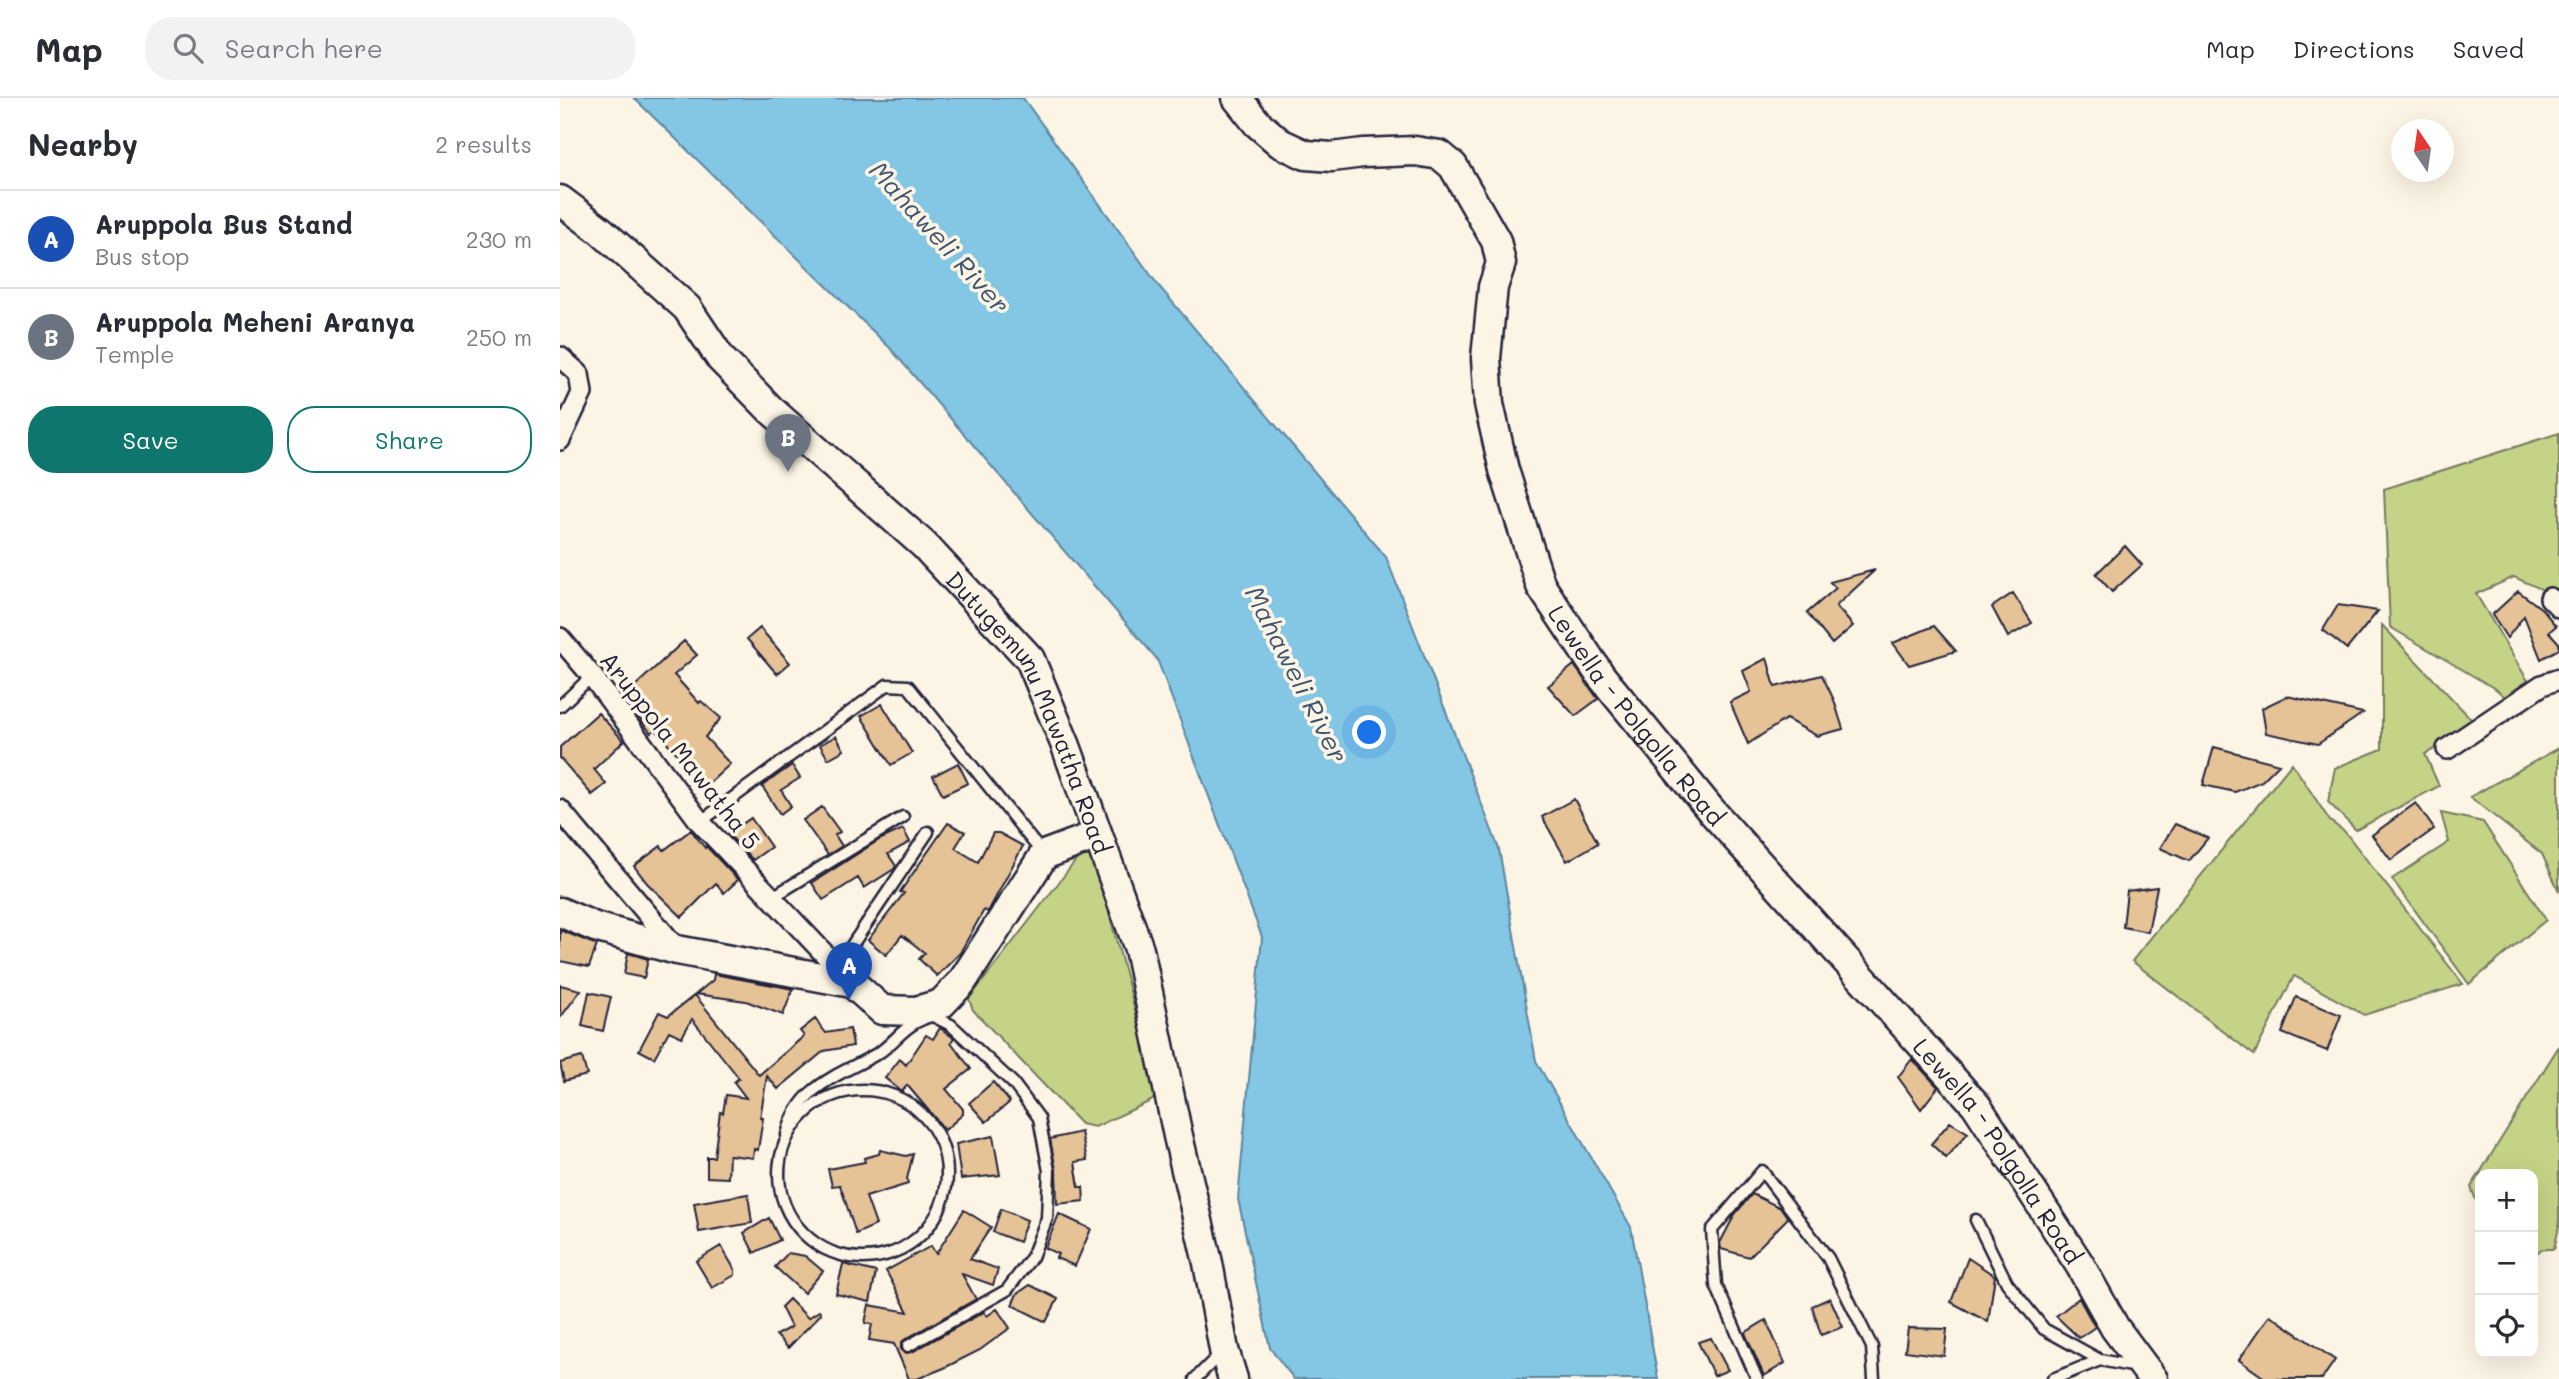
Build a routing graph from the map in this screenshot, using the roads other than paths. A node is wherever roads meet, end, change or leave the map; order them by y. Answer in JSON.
{"nodes":[{"id":1,"x":1237,"y":98,"type":"edge"},
{"id":2,"x":560,"y":200,"type":"edge"},
{"id":3,"x":560,"y":357,"type":"edge"},
{"id":4,"x":560,"y":440,"type":"edge"},
{"id":5,"x":560,"y":638,"type":"edge"},
{"id":6,"x":592,"y":676,"type":"junction"},
{"id":7,"x":2559,"y":679,"type":"edge"},
{"id":8,"x":560,"y":706,"type":"edge"},
{"id":9,"x":2447,"y":749,"type":"dead end"},
{"id":10,"x":560,"y":810,"type":"edge"},
{"id":11,"x":903,"y":817,"type":"dead end"},
{"id":12,"x":700,"y":822,"type":"junction"},
{"id":13,"x":928,"y":832,"type":"dead end"},
{"id":14,"x":1097,"y":835,"type":"junction"},
{"id":15,"x":1044,"y":855,"type":"junction"},
{"id":16,"x":771,"y":898,"type":"junction"},
{"id":17,"x":560,"y":912,"type":"edge"},
{"id":18,"x":677,"y":950,"type":"junction"},
{"id":19,"x":845,"y":974,"type":"junction"},
{"id":20,"x":937,"y":1010,"type":"junction"},
{"id":21,"x":786,"y":1138,"type":"junction"},
{"id":22,"x":1976,"y":1220,"type":"dead end"},
{"id":23,"x":908,"y":1346,"type":"dead end"},
{"id":24,"x":1224,"y":1350,"type":"junction"},
{"id":25,"x":2100,"y":1360,"type":"junction"},
{"id":26,"x":2150,"y":1374,"type":"edge"},
{"id":27,"x":1195,"y":1379,"type":"edge"},
{"id":28,"x":1233,"y":1379,"type":"edge"},
{"id":29,"x":1757,"y":1379,"type":"edge"},
{"id":30,"x":1874,"y":1379,"type":"edge"},
{"id":31,"x":2053,"y":1379,"type":"edge"}],
"edges":[{"from":1,"to":26,"type":"street","name":"Lewella - Polgolla Road"},
{"from":2,"to":14,"type":"street","name":"Dutugemunu Mawatha Road"},
{"from":3,"to":4,"type":"street"},
{"from":5,"to":6,"type":"street","name":"Aruppola Mawatha 5"},
{"from":6,"to":8,"type":"lane"},
{"from":6,"to":12,"type":"street","name":"Aruppola Mawatha 5"},
{"from":7,"to":9,"type":"street"},
{"from":10,"to":18,"type":"street"},
{"from":11,"to":16,"type":"lane"},
{"from":12,"to":15,"type":"lane"},
{"from":12,"to":16,"type":"street","name":"Aruppola Mawatha 5"},
{"from":13,"to":19,"type":"lane"},
{"from":14,"to":15,"type":"street"},
{"from":14,"to":24,"type":"street","name":"Dutugemunu Mawatha Road"},
{"from":15,"to":20,"type":"street"},
{"from":16,"to":19,"type":"street","name":"Aruppola Mawatha 5"},
{"from":17,"to":18,"type":"street"},
{"from":18,"to":19,"type":"street"},
{"from":19,"to":20,"type":"street"},
{"from":20,"to":21,"type":"lane"},
{"from":20,"to":23,"type":"lane"},
{"from":21,"to":21,"type":"lane"},
{"from":22,"to":25,"type":"lane"},
{"from":24,"to":27,"type":"lane"},
{"from":24,"to":28,"type":"street","name":"Dutugemunu Mawatha Road"},
{"from":25,"to":26,"type":"lane"},
{"from":25,"to":31,"type":"lane"},
{"from":29,"to":30,"type":"lane"}]}
